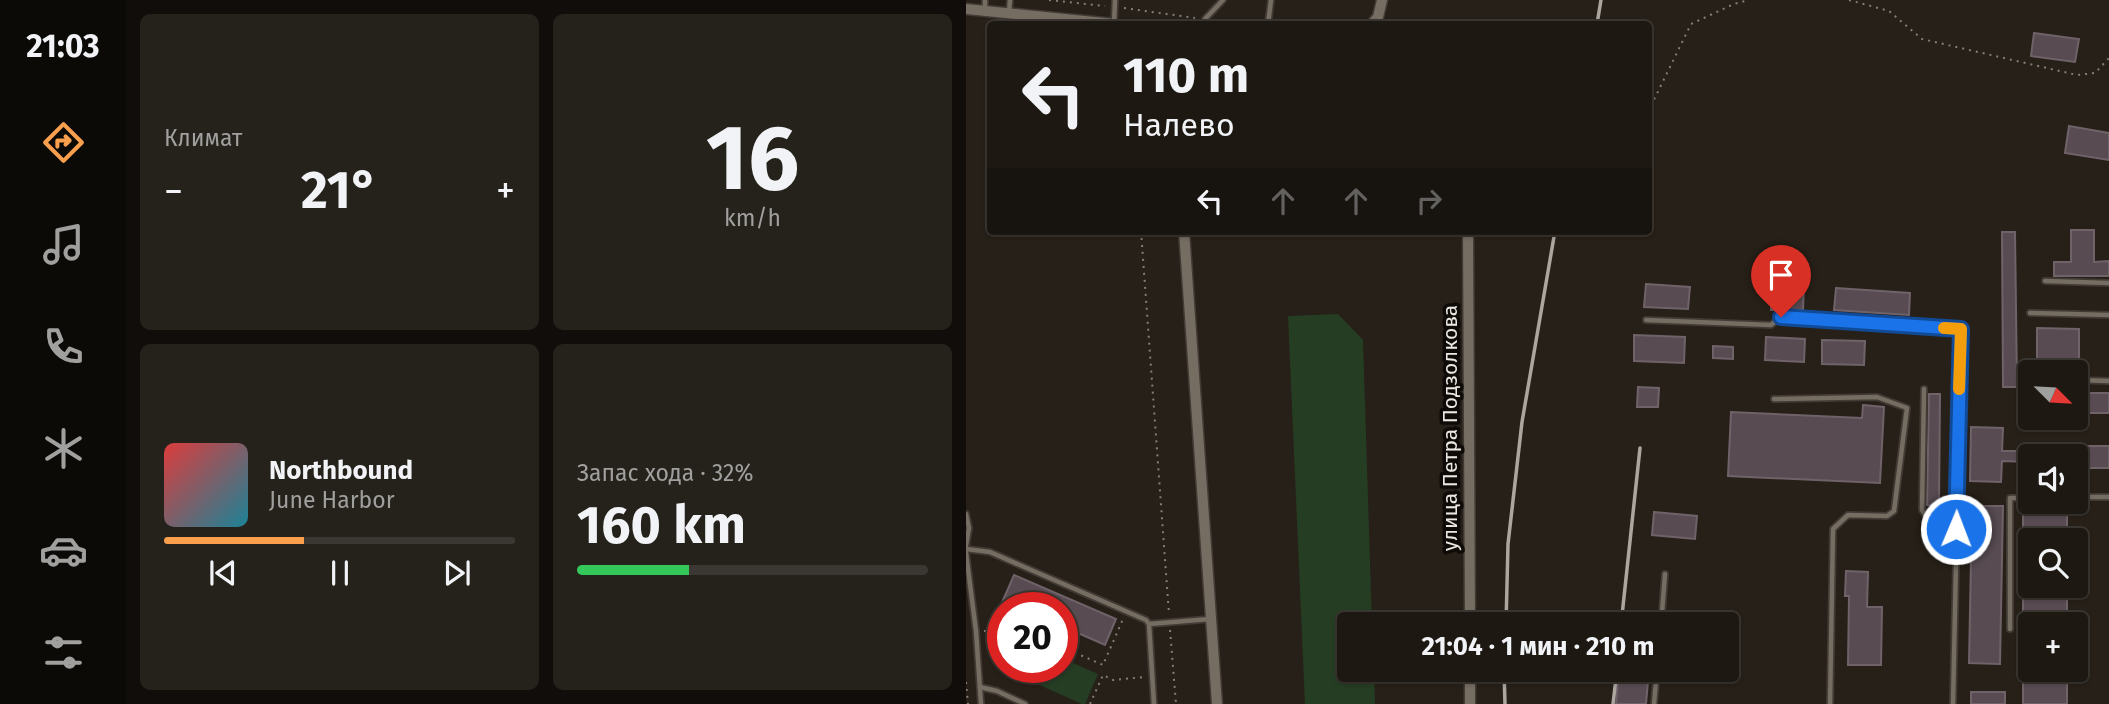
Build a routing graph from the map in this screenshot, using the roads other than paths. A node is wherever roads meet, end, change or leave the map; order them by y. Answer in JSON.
{"nodes":[{"id":1,"x":985,"y":0,"type":"edge"},
{"id":2,"x":1010,"y":0,"type":"edge"},
{"id":3,"x":1115,"y":0,"type":"edge"},
{"id":4,"x":1223,"y":0,"type":"edge"},
{"id":5,"x":1271,"y":0,"type":"edge"},
{"id":6,"x":1382,"y":0,"type":"edge"},
{"id":7,"x":966,"y":9,"type":"edge"},
{"id":8,"x":984,"y":11,"type":"junction"},
{"id":9,"x":1009,"y":15,"type":"junction"},
{"id":10,"x":1079,"y":21,"type":"edge"},
{"id":11,"x":1114,"y":21,"type":"edge"},
{"id":12,"x":1205,"y":21,"type":"edge"},
{"id":13,"x":1268,"y":21,"type":"edge"},
{"id":14,"x":1374,"y":21,"type":"edge"},
{"id":15,"x":1184,"y":235,"type":"edge"},
{"id":16,"x":1468,"y":235,"type":"edge"},
{"id":17,"x":2045,"y":281,"type":"dead end"},
{"id":18,"x":2109,"y":283,"type":"edge"},
{"id":19,"x":2030,"y":313,"type":"dead end"},
{"id":20,"x":2109,"y":315,"type":"edge"},
{"id":21,"x":1646,"y":320,"type":"dead end"},
{"id":22,"x":2088,"y":380,"type":"edge"},
{"id":23,"x":2109,"y":381,"type":"edge"},
{"id":24,"x":1924,"y":388,"type":"dead end"},
{"id":25,"x":1774,"y":399,"type":"dead end"},
{"id":26,"x":2109,"y":496,"type":"edge"},
{"id":27,"x":2088,"y":497,"type":"edge"},
{"id":28,"x":2018,"y":498,"type":"edge"},
{"id":29,"x":966,"y":514,"type":"edge"},
{"id":30,"x":1956,"y":529,"type":"junction"},
{"id":31,"x":966,"y":549,"type":"edge"},
{"id":32,"x":1665,"y":574,"type":"dead end"},
{"id":33,"x":1470,"y":612,"type":"edge"},
{"id":34,"x":1662,"y":612,"type":"edge"},
{"id":35,"x":1211,"y":619,"type":"junction"},
{"id":36,"x":1149,"y":624,"type":"junction"},
{"id":37,"x":2010,"y":629,"type":"dead end"},
{"id":38,"x":1470,"y":682,"type":"edge"},
{"id":39,"x":1656,"y":682,"type":"edge"},
{"id":40,"x":980,"y":687,"type":"junction"},
{"id":41,"x":981,"y":704,"type":"edge"},
{"id":42,"x":1025,"y":704,"type":"edge"},
{"id":43,"x":1154,"y":704,"type":"edge"},
{"id":44,"x":1217,"y":704,"type":"edge"},
{"id":45,"x":1470,"y":704,"type":"edge"},
{"id":46,"x":1654,"y":704,"type":"edge"},
{"id":47,"x":1830,"y":704,"type":"edge"},
{"id":48,"x":1953,"y":704,"type":"edge"}],
"edges":[{"from":1,"to":8,"type":"lane"},
{"from":2,"to":9,"type":"lane"},
{"from":3,"to":11,"type":"lane"},
{"from":4,"to":12,"type":"lane"},
{"from":5,"to":13,"type":"lane"},
{"from":6,"to":14,"type":"street"},
{"from":7,"to":8,"type":"street"},
{"from":8,"to":9,"type":"street"},
{"from":9,"to":10,"type":"street"},
{"from":15,"to":35,"type":"street"},
{"from":16,"to":33,"type":"street","name":"улица Петра Подзолкова"},
{"from":17,"to":18,"type":"lane"},
{"from":19,"to":20,"type":"lane"},
{"from":21,"to":30,"type":"lane"},
{"from":22,"to":23,"type":"lane"},
{"from":24,"to":30,"type":"lane"},
{"from":25,"to":47,"type":"lane"},
{"from":26,"to":27,"type":"lane"},
{"from":28,"to":37,"type":"lane"},
{"from":29,"to":31,"type":"lane"},
{"from":30,"to":48,"type":"lane"},
{"from":31,"to":36,"type":"lane"},
{"from":31,"to":40,"type":"lane"},
{"from":32,"to":34,"type":"lane"},
{"from":35,"to":36,"type":"lane"},
{"from":35,"to":44,"type":"street"},
{"from":36,"to":43,"type":"lane"},
{"from":38,"to":45,"type":"street"},
{"from":39,"to":46,"type":"lane"},
{"from":40,"to":41,"type":"lane"},
{"from":40,"to":42,"type":"lane"}]}
